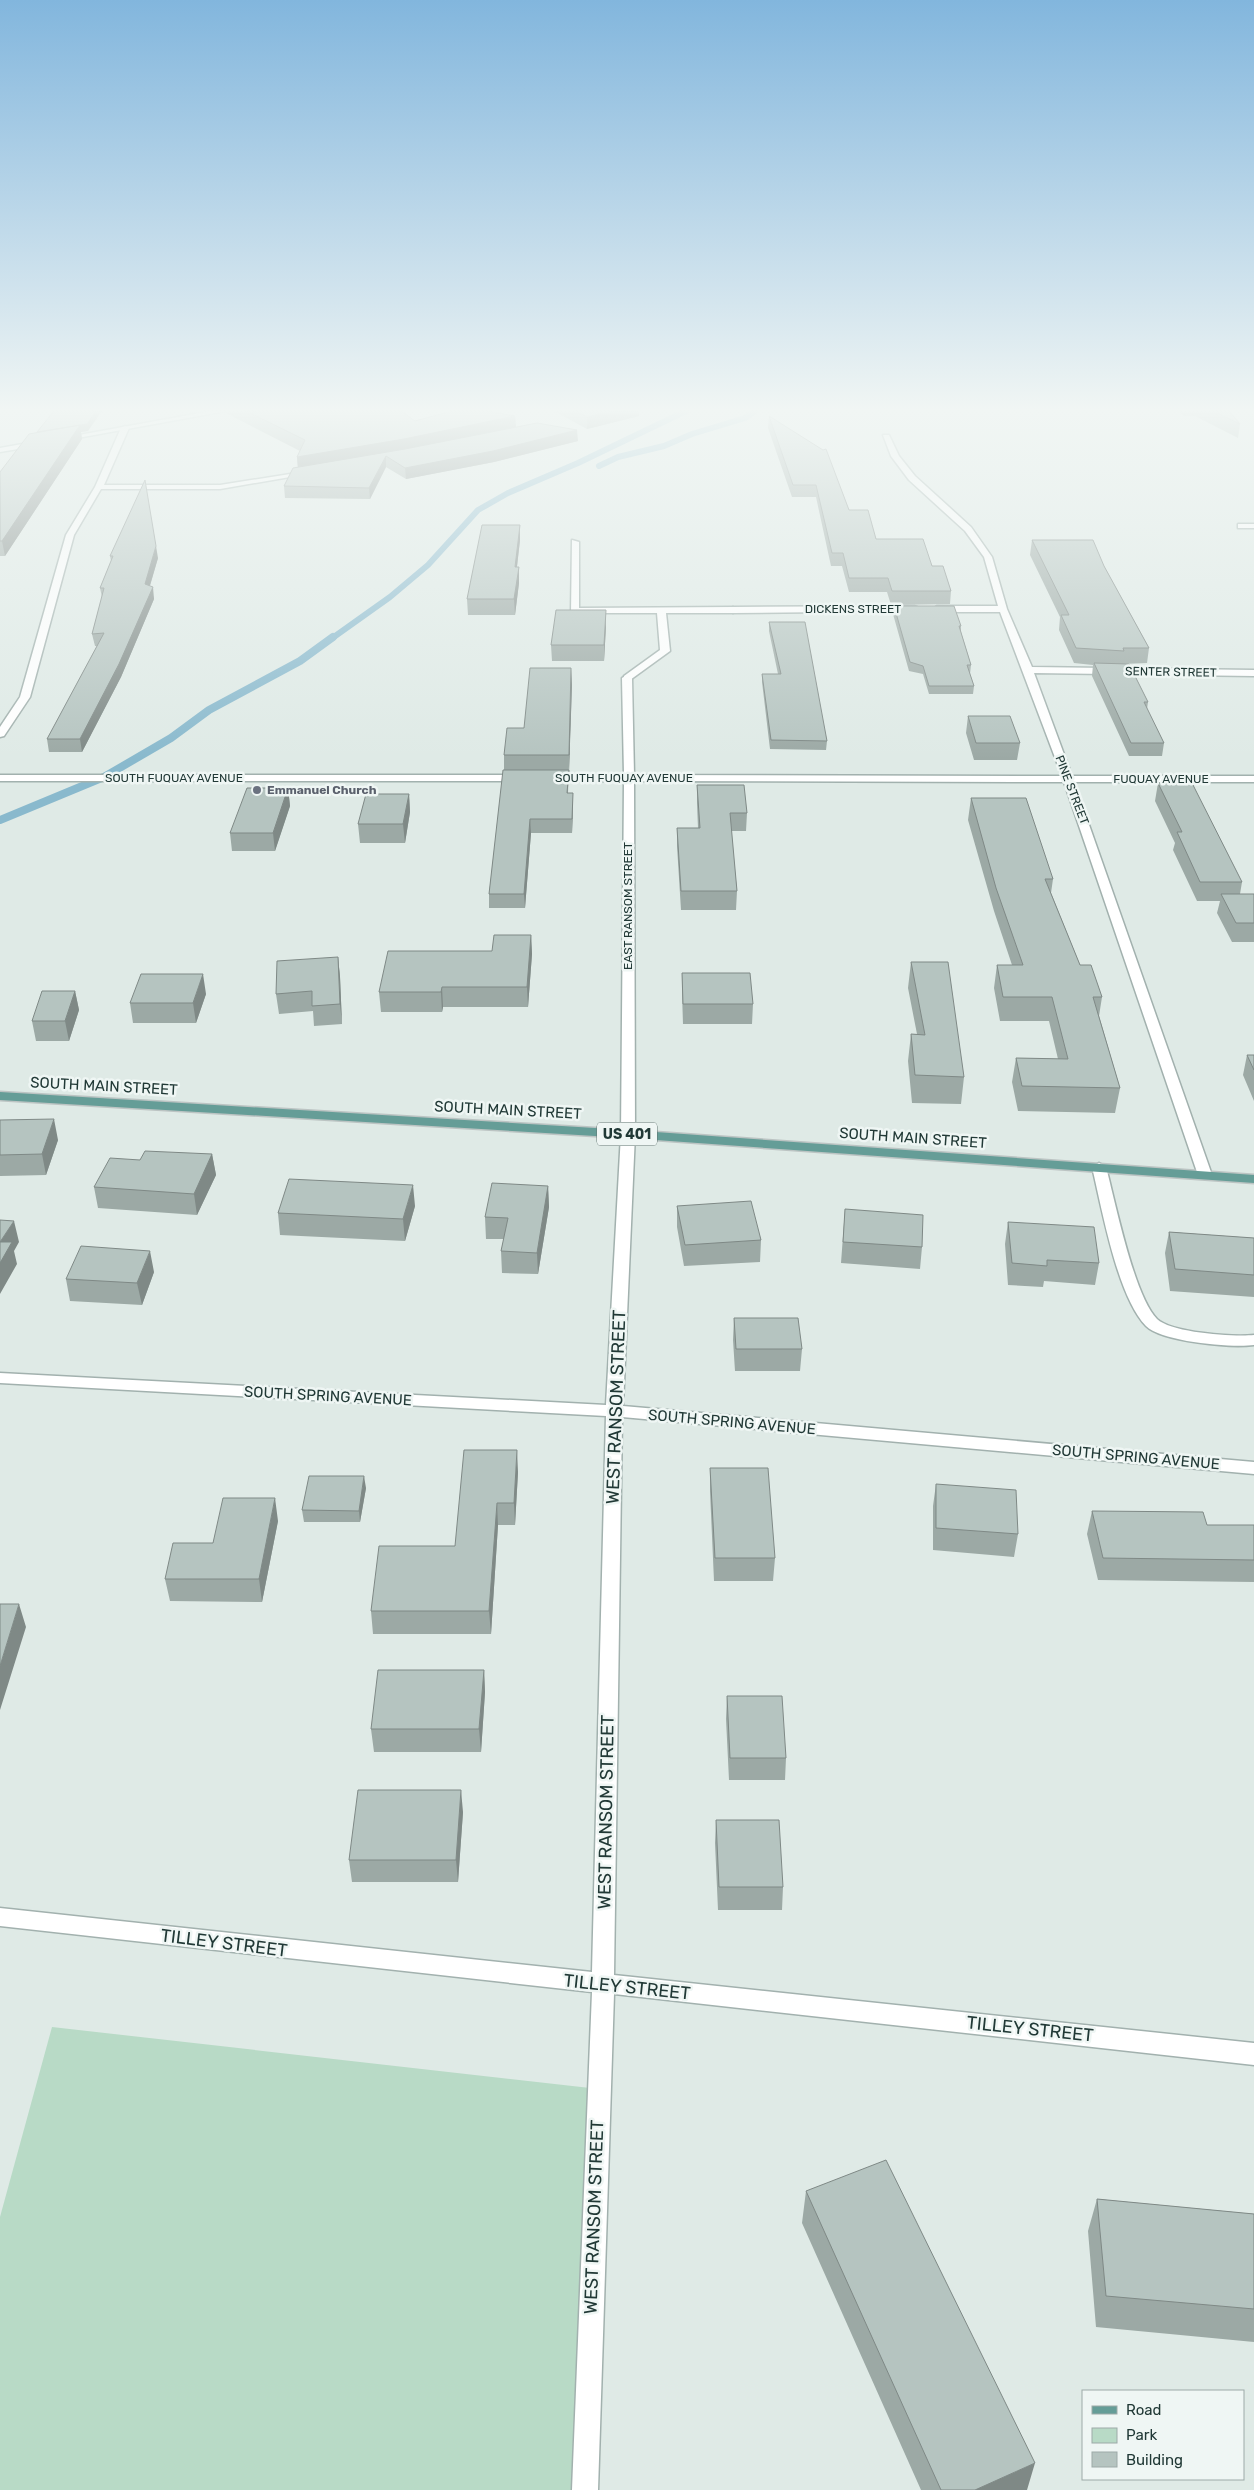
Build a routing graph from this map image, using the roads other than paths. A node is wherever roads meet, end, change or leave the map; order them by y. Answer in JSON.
{"nodes":[{"id":1,"x":75,"y":527,"type":"edge"},
{"id":2,"x":967,"y":527,"type":"edge"},
{"id":3,"x":575,"y":542,"type":"dead end"},
{"id":4,"x":1003,"y":609,"type":"junction"},
{"id":5,"x":661,"y":610,"type":"junction"},
{"id":6,"x":1028,"y":670,"type":"junction"},
{"id":7,"x":1254,"y":673,"type":"edge"},
{"id":8,"x":0,"y":734,"type":"edge"},
{"id":9,"x":0,"y":778,"type":"edge"},
{"id":10,"x":629,"y":778,"type":"junction"},
{"id":11,"x":1067,"y":779,"type":"junction"},
{"id":12,"x":1254,"y":779,"type":"edge"},
{"id":13,"x":0,"y":1096,"type":"edge"},
{"id":14,"x":628,"y":1134,"type":"junction"},
{"id":15,"x":1098,"y":1167,"type":"junction"},
{"id":16,"x":1205,"y":1175,"type":"junction"},
{"id":17,"x":1254,"y":1179,"type":"edge"},
{"id":18,"x":1254,"y":1340,"type":"edge"},
{"id":19,"x":0,"y":1378,"type":"edge"},
{"id":20,"x":614,"y":1411,"type":"junction"},
{"id":21,"x":1254,"y":1468,"type":"edge"},
{"id":22,"x":0,"y":1917,"type":"edge"},
{"id":23,"x":603,"y":1985,"type":"junction"},
{"id":24,"x":1254,"y":2054,"type":"edge"},
{"id":25,"x":585,"y":2490,"type":"edge"}],
"edges":[{"from":1,"to":8,"type":"street"},
{"from":2,"to":4,"type":"street","name":"PINE STREET"},
{"from":3,"to":5,"type":"street","name":"DICKENS STREET"},
{"from":4,"to":5,"type":"street","name":"DICKENS STREET"},
{"from":4,"to":6,"type":"street","name":"PINE STREET"},
{"from":5,"to":10,"type":"street","name":"EAST RANSOM STREET"},
{"from":6,"to":7,"type":"street","name":"SENTER STREET"},
{"from":6,"to":11,"type":"street","name":"PINE STREET"},
{"from":9,"to":10,"type":"street","name":"SOUTH FUQUAY AVENUE"},
{"from":10,"to":11,"type":"street","name":"SOUTH FUQUAY AVENUE"},
{"from":10,"to":14,"type":"street","name":"EAST RANSOM STREET"},
{"from":11,"to":12,"type":"street","name":"FUQUAY AVENUE"},
{"from":11,"to":16,"type":"street","name":"PINE STREET"},
{"from":13,"to":14,"type":"main road","name":"SOUTH MAIN STREET","number":"US 401"},
{"from":14,"to":15,"type":"main road","name":"SOUTH MAIN STREET","number":"US 401"},
{"from":14,"to":20,"type":"street","name":"WEST RANSOM STREET"},
{"from":15,"to":16,"type":"main road","name":"SOUTH MAIN STREET","number":"US 401"},
{"from":15,"to":18,"type":"street"},
{"from":16,"to":17,"type":"main road","name":"SOUTH MAIN STREET","number":"US 401"},
{"from":19,"to":20,"type":"street","name":"SOUTH SPRING AVENUE"},
{"from":20,"to":21,"type":"street","name":"SOUTH SPRING AVENUE"},
{"from":20,"to":23,"type":"street","name":"WEST RANSOM STREET"},
{"from":22,"to":23,"type":"street","name":"TILLEY STREET"},
{"from":23,"to":24,"type":"street","name":"TILLEY STREET"},
{"from":23,"to":25,"type":"street","name":"WEST RANSOM STREET"}]}
